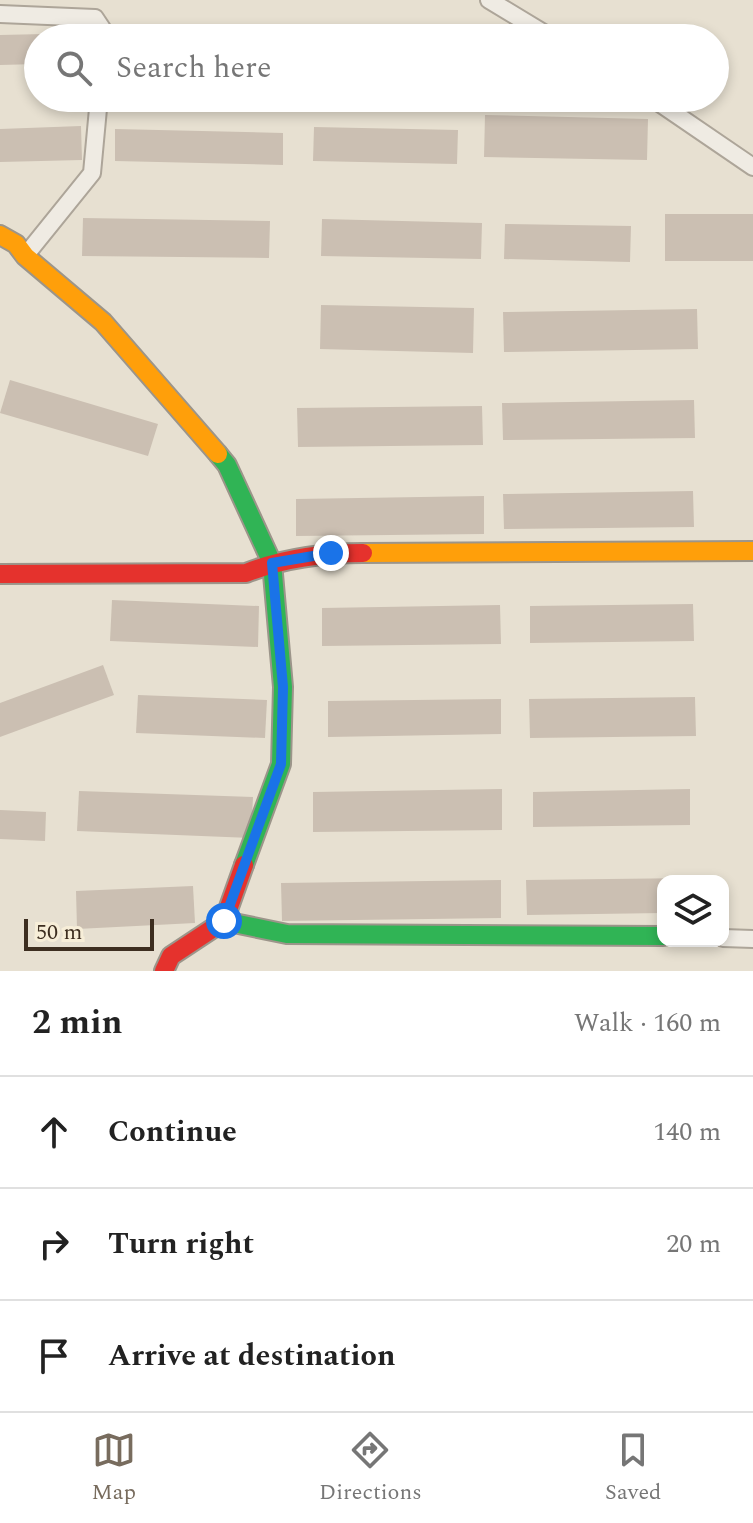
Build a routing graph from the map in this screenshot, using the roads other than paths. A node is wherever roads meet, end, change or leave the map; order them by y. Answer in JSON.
{"nodes":[{"id":1,"x":489,"y":0,"type":"edge"},
{"id":2,"x":0,"y":14,"type":"edge"},
{"id":3,"x":99,"y":24,"type":"edge"},
{"id":4,"x":529,"y":24,"type":"edge"},
{"id":5,"x":98,"y":112,"type":"edge"},
{"id":6,"x":672,"y":112,"type":"edge"},
{"id":7,"x":753,"y":167,"type":"edge"},
{"id":8,"x":0,"y":235,"type":"edge"},
{"id":9,"x":25,"y":256,"type":"junction"},
{"id":10,"x":753,"y":551,"type":"edge"},
{"id":11,"x":272,"y":563,"type":"junction"},
{"id":12,"x":0,"y":574,"type":"edge"},
{"id":13,"x":224,"y":921,"type":"junction"},
{"id":14,"x":657,"y":936,"type":"edge"},
{"id":15,"x":729,"y":938,"type":"edge"},
{"id":16,"x":753,"y":939,"type":"edge"},
{"id":17,"x":164,"y":971,"type":"edge"}],
"edges":[{"from":1,"to":4,"type":"street"},
{"from":2,"to":3,"type":"street"},
{"from":5,"to":9,"type":"street"},
{"from":6,"to":7,"type":"street"},
{"from":8,"to":9,"type":"street"},
{"from":9,"to":11,"type":"street"},
{"from":10,"to":11,"type":"street"},
{"from":11,"to":12,"type":"street"},
{"from":11,"to":13,"type":"street"},
{"from":13,"to":14,"type":"street"},
{"from":13,"to":17,"type":"street"},
{"from":15,"to":16,"type":"street"}]}
